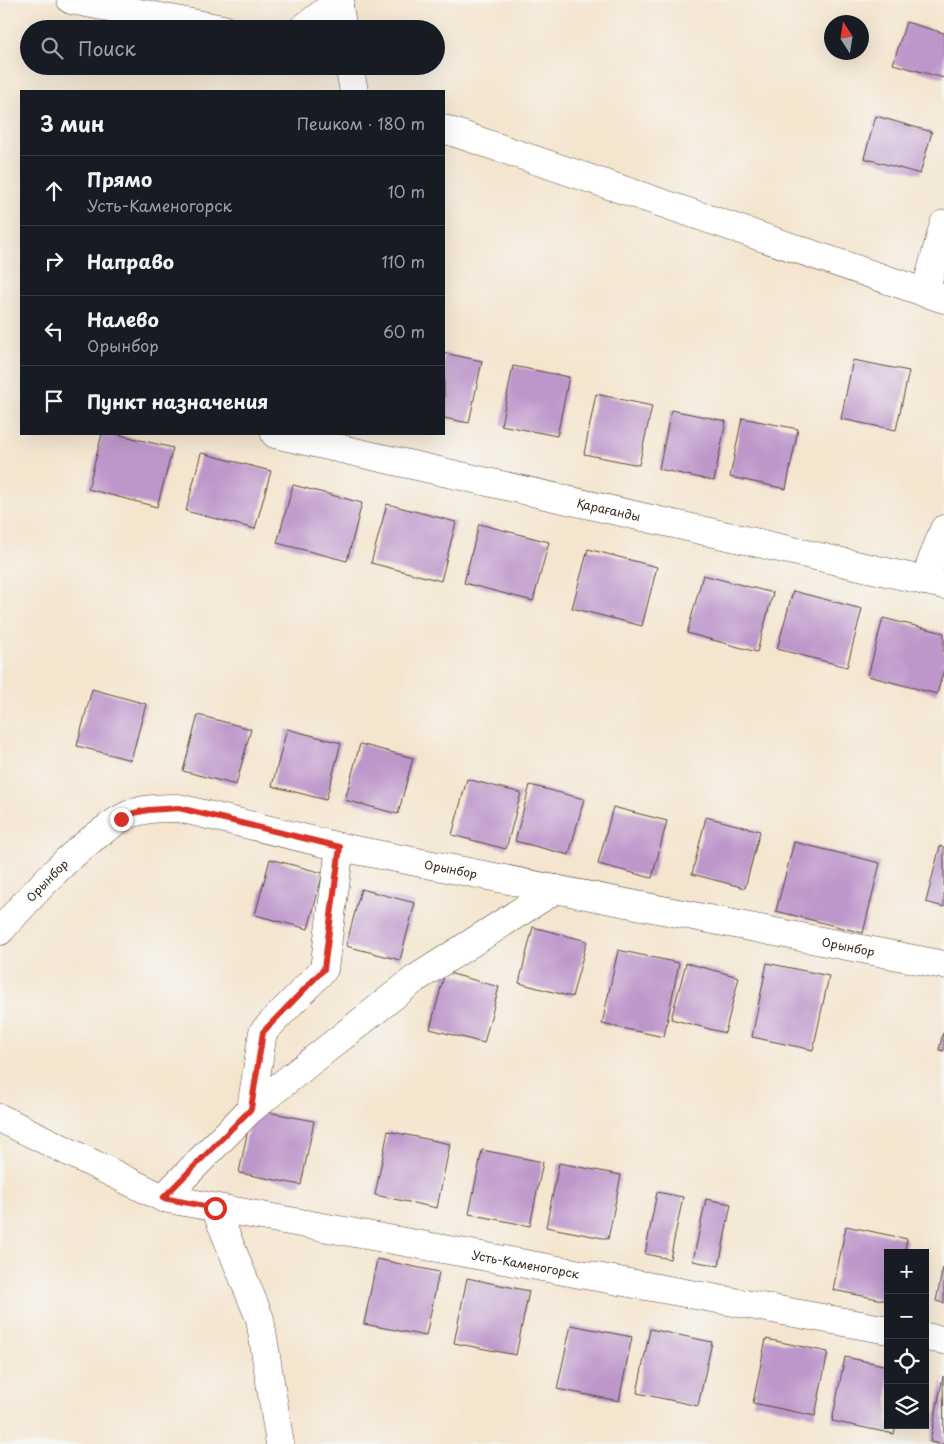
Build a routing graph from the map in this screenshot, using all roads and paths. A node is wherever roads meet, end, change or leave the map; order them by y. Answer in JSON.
{"nodes":[{"id":1,"x":71,"y":0,"type":"edge"},
{"id":2,"x":339,"y":1,"type":"edge"},
{"id":3,"x":176,"y":20,"type":"edge"},
{"id":4,"x":314,"y":20,"type":"edge"},
{"id":5,"x":342,"y":20,"type":"edge"},
{"id":6,"x":351,"y":75,"type":"edge"},
{"id":7,"x":354,"y":90,"type":"edge"},
{"id":8,"x":445,"y":129,"type":"edge"},
{"id":9,"x":944,"y":224,"type":"edge"},
{"id":10,"x":935,"y":296,"type":"edge"},
{"id":11,"x":279,"y":435,"type":"edge"},
{"id":12,"x":944,"y":529,"type":"edge"},
{"id":13,"x":934,"y":583,"type":"edge"},
{"id":14,"x":340,"y":847,"type":"junction"},
{"id":15,"x":556,"y":890,"type":"junction"},
{"id":16,"x":0,"y":931,"type":"edge"},
{"id":17,"x":944,"y":965,"type":"edge"},
{"id":18,"x":251,"y":1109,"type":"junction"},
{"id":19,"x":0,"y":1118,"type":"edge"},
{"id":20,"x":163,"y":1198,"type":"junction"},
{"id":21,"x":215,"y":1208,"type":"junction"},
{"id":22,"x":884,"y":1329,"type":"edge"},
{"id":23,"x":929,"y":1338,"type":"edge"},
{"id":24,"x":944,"y":1340,"type":"edge"},
{"id":25,"x":280,"y":1444,"type":"edge"}],
"edges":[{"from":1,"to":3,"type":"street"},
{"from":2,"to":4,"type":"street"},
{"from":2,"to":5,"type":"street"},
{"from":6,"to":7,"type":"street"},
{"from":8,"to":10,"type":"street"},
{"from":9,"to":10,"type":"street"},
{"from":11,"to":13,"type":"street","name":"Қарағанды"},
{"from":12,"to":13,"type":"street"},
{"from":14,"to":15,"type":"street","name":"Орынбор"},
{"from":14,"to":16,"type":"street","name":"Орынбор"},
{"from":14,"to":18,"type":"street"},
{"from":15,"to":17,"type":"street","name":"Орынбор"},
{"from":15,"to":18,"type":"street"},
{"from":18,"to":20,"type":"street"},
{"from":19,"to":20,"type":"street","name":"Усть-Каменогорск"},
{"from":20,"to":21,"type":"street","name":"Усть-Каменогорск"},
{"from":21,"to":22,"type":"street","name":"Усть-Каменогорск"},
{"from":21,"to":25,"type":"street"},
{"from":23,"to":24,"type":"street"}]}
